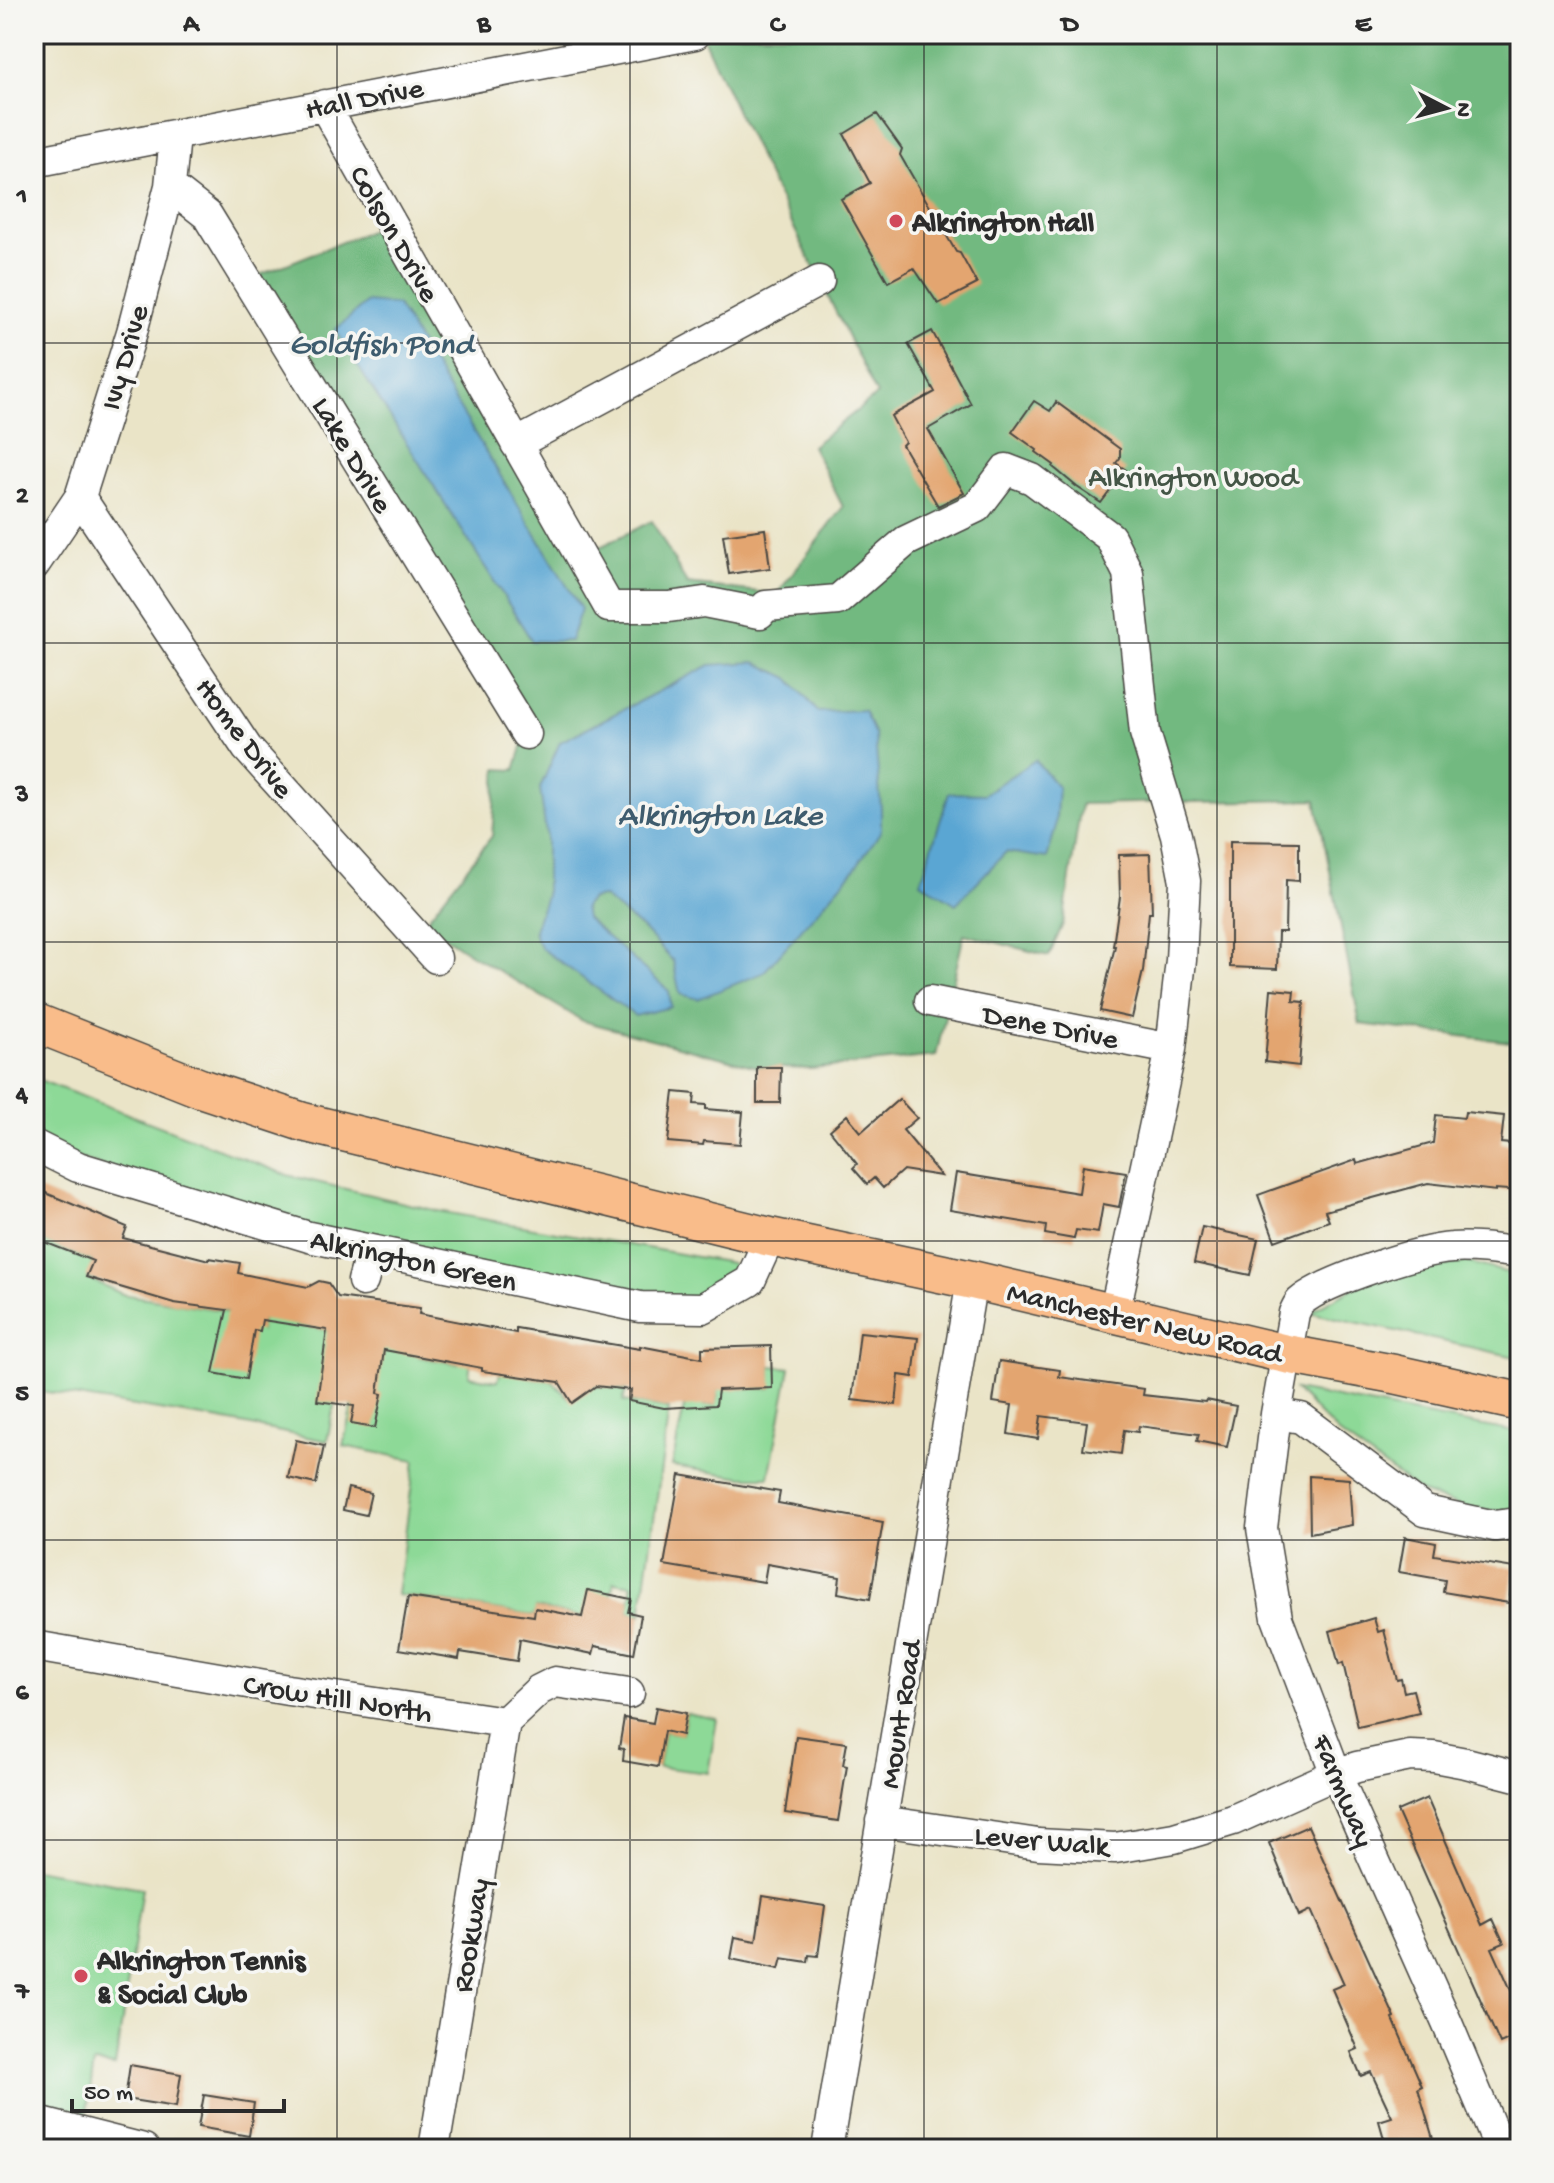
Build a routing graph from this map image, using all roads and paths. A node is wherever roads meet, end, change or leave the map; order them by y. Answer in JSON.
{"nodes":[{"id":1,"x":695,"y":34,"type":"edge"},
{"id":2,"x":324,"y":105,"type":"junction"},
{"id":3,"x":175,"y":136,"type":"junction"},
{"id":4,"x":34,"y":162,"type":"edge"},
{"id":5,"x":170,"y":186,"type":"junction"},
{"id":6,"x":819,"y":281,"type":"dead end"},
{"id":7,"x":516,"y":444,"type":"junction"},
{"id":8,"x":80,"y":497,"type":"junction"},
{"id":9,"x":34,"y":565,"type":"edge"},
{"id":10,"x":526,"y":734,"type":"dead end"},
{"id":11,"x":436,"y":958,"type":"dead end"},
{"id":12,"x":930,"y":1001,"type":"dead end"},
{"id":13,"x":34,"y":1022,"type":"edge"},
{"id":14,"x":1171,"y":1049,"type":"junction"},
{"id":15,"x":34,"y":1145,"type":"edge"},
{"id":16,"x":770,"y":1237,"type":"junction"},
{"id":17,"x":371,"y":1252,"type":"junction"},
{"id":18,"x":1520,"y":1253,"type":"edge"},
{"id":19,"x":972,"y":1280,"type":"junction"},
{"id":20,"x":363,"y":1281,"type":"dead end"},
{"id":21,"x":1114,"y":1315,"type":"junction"},
{"id":22,"x":1286,"y":1354,"type":"junction"},
{"id":23,"x":1520,"y":1402,"type":"edge"},
{"id":24,"x":1276,"y":1414,"type":"junction"},
{"id":25,"x":1520,"y":1523,"type":"edge"},
{"id":26,"x":34,"y":1646,"type":"edge"},
{"id":27,"x":629,"y":1693,"type":"dead end"},
{"id":28,"x":505,"y":1722,"type":"junction"},
{"id":29,"x":1336,"y":1774,"type":"junction"},
{"id":30,"x":1520,"y":1777,"type":"edge"},
{"id":31,"x":881,"y":1821,"type":"junction"},
{"id":32,"x":34,"y":2121,"type":"edge"},
{"id":33,"x":144,"y":2149,"type":"edge"},
{"id":34,"x":434,"y":2149,"type":"edge"},
{"id":35,"x":827,"y":2149,"type":"edge"},
{"id":36,"x":1500,"y":2149,"type":"edge"}],
"edges":[{"from":1,"to":2,"type":"street","name":"Hall Drive"},
{"from":2,"to":3,"type":"street","name":"Hall Drive"},
{"from":2,"to":7,"type":"street","name":"Colson Drive"},
{"from":3,"to":4,"type":"street","name":"Hall Drive"},
{"from":3,"to":5,"type":"street","name":"Ivy Drive"},
{"from":5,"to":8,"type":"street","name":"Ivy Drive"},
{"from":5,"to":10,"type":"street","name":"Lake Drive"},
{"from":6,"to":7,"type":"street"},
{"from":7,"to":14,"type":"street","name":"Colson Drive"},
{"from":8,"to":9,"type":"street","name":"Ivy Drive"},
{"from":8,"to":11,"type":"street","name":"Home Drive"},
{"from":12,"to":14,"type":"street","name":"Dene Drive"},
{"from":13,"to":16,"type":"main road","name":"Manchester New Road"},
{"from":14,"to":21,"type":"street"},
{"from":15,"to":17,"type":"street","name":"Alkrington Green"},
{"from":16,"to":17,"type":"street","name":"Alkrington Green"},
{"from":16,"to":19,"type":"main road","name":"Manchester New Road"},
{"from":17,"to":20,"type":"street"},
{"from":18,"to":22,"type":"street","name":"Farmway"},
{"from":19,"to":21,"type":"main road","name":"Manchester New Road"},
{"from":19,"to":31,"type":"street","name":"Mount Road"},
{"from":21,"to":22,"type":"main road","name":"Manchester New Road"},
{"from":22,"to":23,"type":"main road","name":"Manchester New Road"},
{"from":22,"to":24,"type":"street","name":"Farmway"},
{"from":24,"to":25,"type":"street"},
{"from":24,"to":29,"type":"street","name":"Farmway"},
{"from":26,"to":28,"type":"street","name":"Crow Hill North"},
{"from":27,"to":28,"type":"street"},
{"from":28,"to":34,"type":"street","name":"Rookway"},
{"from":29,"to":30,"type":"street","name":"Lever Walk"},
{"from":29,"to":31,"type":"street","name":"Lever Walk"},
{"from":29,"to":36,"type":"street","name":"Farmway"},
{"from":31,"to":35,"type":"street","name":"Mount Road"},
{"from":32,"to":33,"type":"street"}]}
